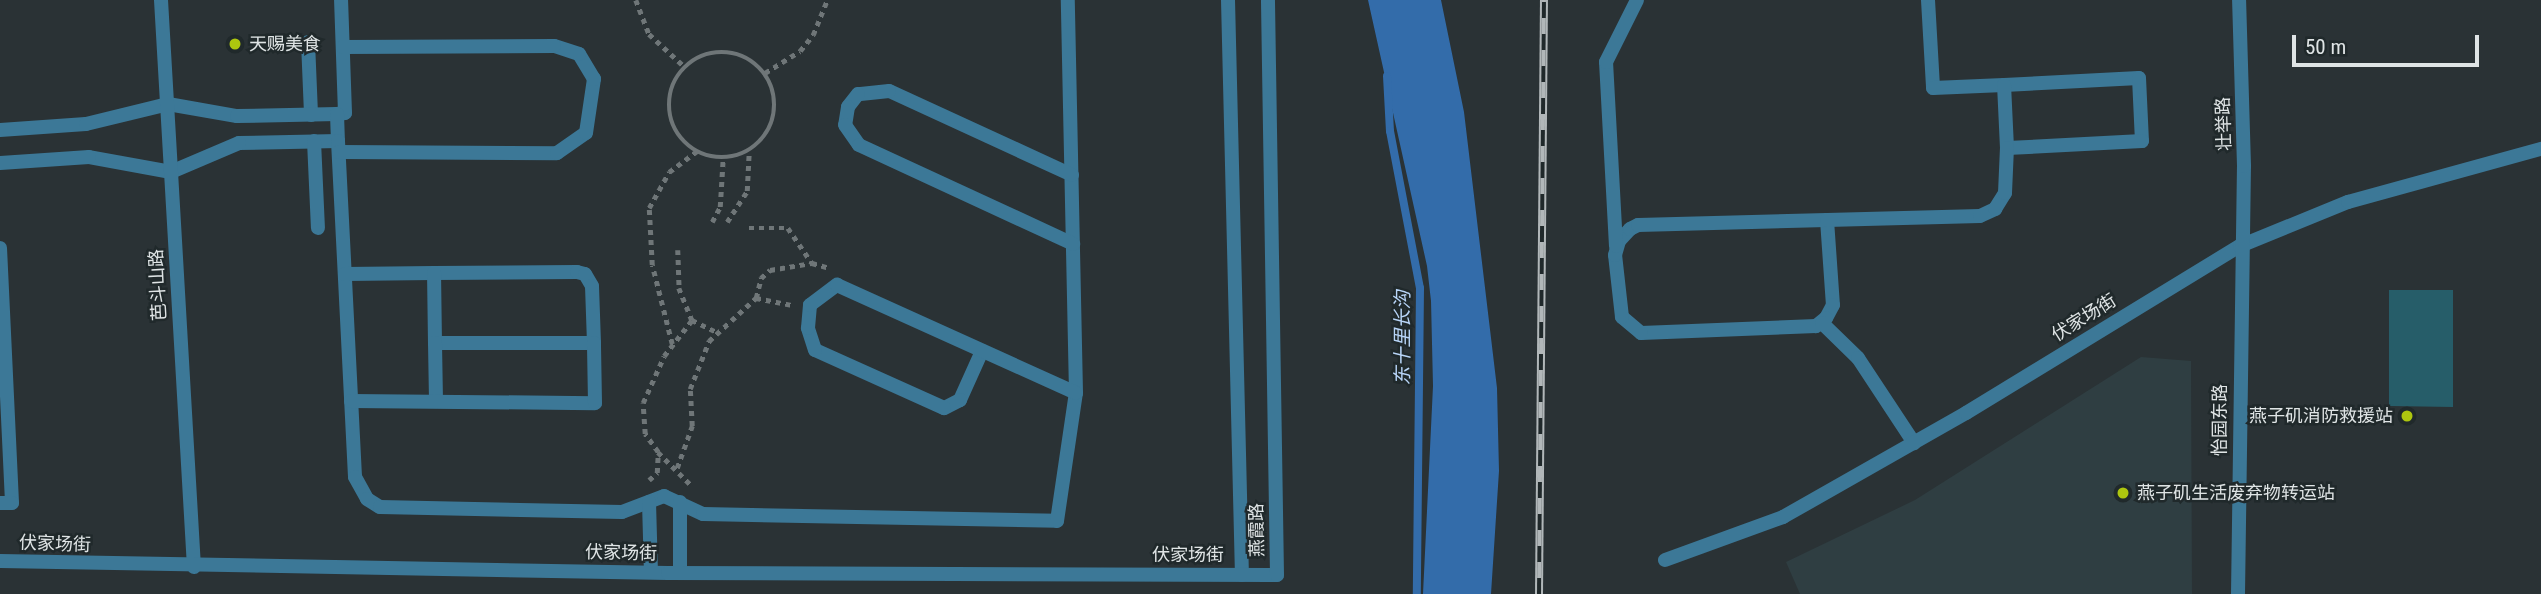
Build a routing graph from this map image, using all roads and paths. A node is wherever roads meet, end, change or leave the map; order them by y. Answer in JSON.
{"nodes":[{"id":1,"x":161,"y":0,"type":"edge"},
{"id":2,"x":341,"y":0,"type":"edge"},
{"id":3,"x":636,"y":0,"type":"edge"},
{"id":4,"x":827,"y":0,"type":"edge"},
{"id":5,"x":1068,"y":0,"type":"edge"},
{"id":6,"x":1228,"y":0,"type":"edge"},
{"id":7,"x":1268,"y":0,"type":"edge"},
{"id":8,"x":1637,"y":0,"type":"edge"},
{"id":9,"x":1928,"y":0,"type":"edge"},
{"id":10,"x":2239,"y":0,"type":"edge"},
{"id":11,"x":308,"y":43,"type":"dead end"},
{"id":12,"x":343,"y":47,"type":"junction"},
{"id":13,"x":685,"y":67,"type":"junction"},
{"id":14,"x":765,"y":73,"type":"junction"},
{"id":15,"x":2004,"y":85,"type":"junction"},
{"id":16,"x":167,"y":104,"type":"junction"},
{"id":17,"x":337,"y":114,"type":"junction"},
{"id":18,"x":311,"y":115,"type":"junction"},
{"id":19,"x":0,"y":130,"type":"edge"},
{"id":20,"x":313,"y":141,"type":"junction"},
{"id":21,"x":339,"y":146,"type":"junction"},
{"id":22,"x":2007,"y":148,"type":"junction"},
{"id":23,"x":2541,"y":149,"type":"edge"},
{"id":24,"x":697,"y":151,"type":"junction"},
{"id":25,"x":748,"y":151,"type":"junction"},
{"id":26,"x":723,"y":158,"type":"junction"},
{"id":27,"x":0,"y":163,"type":"edge"},
{"id":28,"x":171,"y":172,"type":"junction"},
{"id":29,"x":1072,"y":175,"type":"junction"},
{"id":30,"x":1827,"y":220,"type":"junction"},
{"id":31,"x":712,"y":222,"type":"dead end"},
{"id":32,"x":727,"y":222,"type":"dead end"},
{"id":33,"x":318,"y":228,"type":"dead end"},
{"id":34,"x":749,"y":228,"type":"dead end"},
{"id":35,"x":1073,"y":244,"type":"junction"},
{"id":36,"x":2240,"y":246,"type":"junction"},
{"id":37,"x":0,"y":248,"type":"edge"},
{"id":38,"x":1616,"y":248,"type":"junction"},
{"id":39,"x":678,"y":250,"type":"dead end"},
{"id":40,"x":812,"y":263,"type":"junction"},
{"id":41,"x":434,"y":273,"type":"junction"},
{"id":42,"x":345,"y":274,"type":"junction"},
{"id":43,"x":837,"y":285,"type":"junction"},
{"id":44,"x":756,"y":298,"type":"junction"},
{"id":45,"x":810,"y":305,"type":"junction"},
{"id":46,"x":1,"y":309,"type":"edge"},
{"id":47,"x":692,"y":320,"type":"junction"},
{"id":48,"x":1822,"y":323,"type":"junction"},
{"id":49,"x":719,"y":333,"type":"junction"},
{"id":50,"x":435,"y":343,"type":"junction"},
{"id":51,"x":594,"y":343,"type":"junction"},
{"id":52,"x":672,"y":344,"type":"junction"},
{"id":53,"x":982,"y":351,"type":"junction"},
{"id":54,"x":3,"y":382,"type":"edge"},
{"id":55,"x":1076,"y":393,"type":"junction"},
{"id":56,"x":351,"y":401,"type":"junction"},
{"id":57,"x":436,"y":401,"type":"junction"},
{"id":58,"x":1914,"y":443,"type":"junction"},
{"id":59,"x":658,"y":452,"type":"dead end"},
{"id":60,"x":677,"y":468,"type":"dead end"},
{"id":61,"x":649,"y":502,"type":"junction"},
{"id":62,"x":680,"y":502,"type":"junction"},
{"id":63,"x":0,"y":503,"type":"edge"},
{"id":64,"x":0,"y":561,"type":"edge"},
{"id":65,"x":1665,"y":561,"type":"dead end"},
{"id":66,"x":194,"y":567,"type":"junction"},
{"id":67,"x":650,"y":572,"type":"junction"},
{"id":68,"x":680,"y":573,"type":"junction"},
{"id":69,"x":1242,"y":575,"type":"junction"},
{"id":70,"x":2238,"y":594,"type":"edge"}],
"edges":[{"from":1,"to":16,"type":"street","name":"芭斗山路"},
{"from":2,"to":12,"type":"street"},
{"from":3,"to":13,"type":"path"},
{"from":4,"to":14,"type":"path"},
{"from":5,"to":29,"type":"street"},
{"from":6,"to":69,"type":"street","name":"燕霞路"},
{"from":7,"to":69,"type":"street","name":"燕霞路"},
{"from":8,"to":38,"type":"street"},
{"from":9,"to":15,"type":"street"},
{"from":10,"to":36,"type":"street","name":"壮举路"},
{"from":11,"to":18,"type":"street"},
{"from":12,"to":17,"type":"street"},
{"from":12,"to":21,"type":"street"},
{"from":13,"to":14,"type":"path"},
{"from":13,"to":24,"type":"path"},
{"from":14,"to":25,"type":"path"},
{"from":15,"to":22,"type":"street"},
{"from":15,"to":22,"type":"street"},
{"from":16,"to":18,"type":"street"},
{"from":16,"to":19,"type":"street"},
{"from":16,"to":28,"type":"street","name":"芭斗山路"},
{"from":17,"to":18,"type":"street"},
{"from":17,"to":21,"type":"street"},
{"from":20,"to":21,"type":"street"},
{"from":20,"to":28,"type":"street"},
{"from":20,"to":33,"type":"street"},
{"from":21,"to":42,"type":"street"},
{"from":22,"to":30,"type":"street"},
{"from":23,"to":36,"type":"street","name":"伏家场街"},
{"from":24,"to":26,"type":"path"},
{"from":24,"to":52,"type":"path"},
{"from":25,"to":26,"type":"path"},
{"from":25,"to":32,"type":"path"},
{"from":26,"to":31,"type":"path"},
{"from":27,"to":28,"type":"street"},
{"from":28,"to":66,"type":"street","name":"芭斗山路"},
{"from":29,"to":35,"type":"street"},
{"from":29,"to":35,"type":"street"},
{"from":30,"to":38,"type":"street"},
{"from":30,"to":48,"type":"street"},
{"from":34,"to":40,"type":"path"},
{"from":35,"to":55,"type":"street"},
{"from":36,"to":58,"type":"street","name":"伏家场街"},
{"from":36,"to":70,"type":"street","name":"怡园东路"},
{"from":37,"to":46,"type":"street"},
{"from":38,"to":48,"type":"street"},
{"from":39,"to":47,"type":"path"},
{"from":40,"to":43,"type":"path"},
{"from":40,"to":44,"type":"path"},
{"from":41,"to":42,"type":"street"},
{"from":41,"to":50,"type":"street"},
{"from":41,"to":51,"type":"street"},
{"from":42,"to":56,"type":"street"},
{"from":43,"to":45,"type":"street"},
{"from":43,"to":53,"type":"street"},
{"from":44,"to":45,"type":"path"},
{"from":44,"to":49,"type":"path"},
{"from":45,"to":53,"type":"street"},
{"from":46,"to":54,"type":"street"},
{"from":47,"to":49,"type":"path"},
{"from":47,"to":52,"type":"path"},
{"from":48,"to":58,"type":"street"},
{"from":49,"to":60,"type":"path"},
{"from":50,"to":51,"type":"street"},
{"from":50,"to":57,"type":"street"},
{"from":51,"to":57,"type":"street"},
{"from":52,"to":59,"type":"path"},
{"from":53,"to":55,"type":"street"},
{"from":54,"to":63,"type":"street"},
{"from":55,"to":62,"type":"street"},
{"from":56,"to":57,"type":"street"},
{"from":56,"to":61,"type":"street"},
{"from":58,"to":65,"type":"street","name":"伏家场街"},
{"from":61,"to":62,"type":"street"},
{"from":61,"to":67,"type":"street"},
{"from":62,"to":68,"type":"street"},
{"from":64,"to":66,"type":"street","name":"伏家场街"},
{"from":66,"to":67,"type":"street","name":"伏家场街"},
{"from":67,"to":68,"type":"street","name":"伏家场街"},
{"from":68,"to":69,"type":"street","name":"伏家场街"}]}
